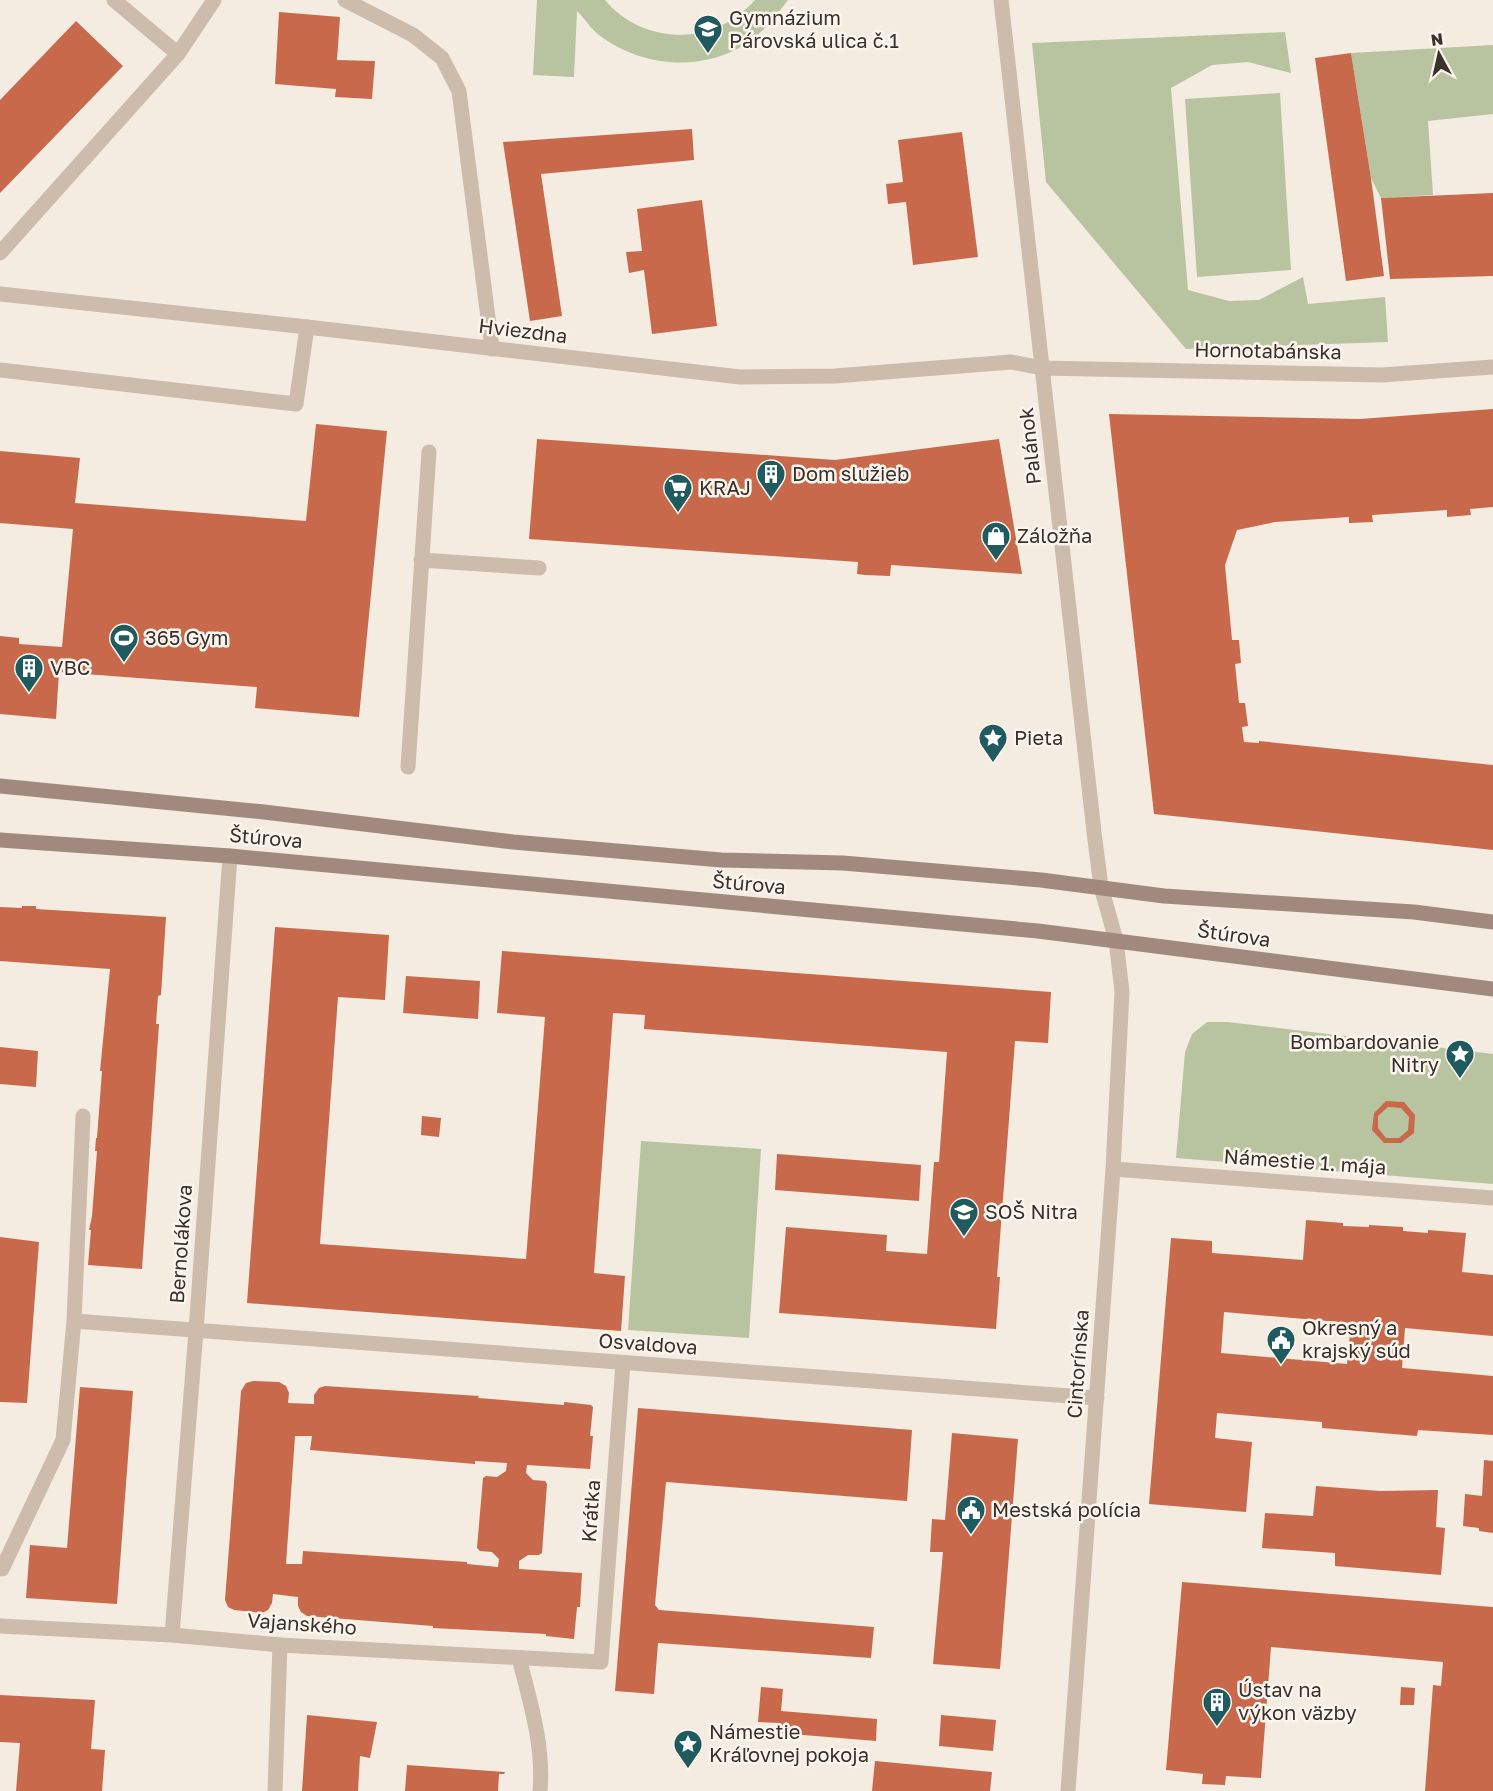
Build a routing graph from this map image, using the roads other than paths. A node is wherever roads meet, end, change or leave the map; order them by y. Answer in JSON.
{"nodes":[{"id":1,"x":114,"y":0,"type":"edge"},
{"id":2,"x":214,"y":0,"type":"edge"},
{"id":3,"x":345,"y":0,"type":"edge"},
{"id":4,"x":1001,"y":0,"type":"edge"},
{"id":5,"x":178,"y":54,"type":"junction"},
{"id":6,"x":0,"y":253,"type":"edge"},
{"id":7,"x":0,"y":294,"type":"edge"},
{"id":8,"x":308,"y":327,"type":"junction"},
{"id":9,"x":492,"y":349,"type":"junction"},
{"id":10,"x":1493,"y":367,"type":"edge"},
{"id":11,"x":1042,"y":368,"type":"junction"},
{"id":12,"x":0,"y":370,"type":"edge"},
{"id":13,"x":429,"y":452,"type":"dead end"},
{"id":14,"x":421,"y":560,"type":"junction"},
{"id":15,"x":539,"y":568,"type":"dead end"},
{"id":16,"x":408,"y":767,"type":"dead end"},
{"id":17,"x":0,"y":786,"type":"edge"},
{"id":18,"x":0,"y":840,"type":"edge"},
{"id":19,"x":230,"y":856,"type":"junction"},
{"id":20,"x":1101,"y":887,"type":"junction"},
{"id":21,"x":1493,"y":922,"type":"edge"},
{"id":22,"x":1116,"y":940,"type":"junction"},
{"id":23,"x":1493,"y":989,"type":"edge"},
{"id":24,"x":83,"y":1116,"type":"dead end"},
{"id":25,"x":1113,"y":1169,"type":"junction"},
{"id":26,"x":1493,"y":1198,"type":"edge"},
{"id":27,"x":74,"y":1322,"type":"junction"},
{"id":28,"x":196,"y":1331,"type":"junction"},
{"id":29,"x":623,"y":1363,"type":"junction"},
{"id":30,"x":1097,"y":1398,"type":"junction"},
{"id":31,"x":2,"y":1569,"type":"dead end"},
{"id":32,"x":0,"y":1626,"type":"edge"},
{"id":33,"x":172,"y":1635,"type":"junction"},
{"id":34,"x":280,"y":1645,"type":"junction"},
{"id":35,"x":519,"y":1658,"type":"junction"},
{"id":36,"x":601,"y":1662,"type":"joint"},
{"id":37,"x":275,"y":1791,"type":"edge"},
{"id":38,"x":540,"y":1791,"type":"edge"},
{"id":39,"x":1068,"y":1791,"type":"edge"}],
"edges":[{"from":1,"to":5,"type":"street"},
{"from":2,"to":5,"type":"street"},
{"from":3,"to":9,"type":"street"},
{"from":4,"to":11,"type":"street","name":"Palánok"},
{"from":5,"to":6,"type":"street"},
{"from":7,"to":8,"type":"street","name":"Hviezdna"},
{"from":8,"to":9,"type":"street","name":"Hviezdna"},
{"from":8,"to":12,"type":"street"},
{"from":9,"to":11,"type":"street","name":"Hviezdna"},
{"from":10,"to":11,"type":"street","name":"Hornotabánska"},
{"from":11,"to":20,"type":"street","name":"Palánok"},
{"from":13,"to":14,"type":"street"},
{"from":14,"to":15,"type":"street"},
{"from":14,"to":16,"type":"street"},
{"from":17,"to":20,"type":"main road","name":"Štúrova"},
{"from":18,"to":19,"type":"main road","name":"Štúrova"},
{"from":19,"to":22,"type":"main road","name":"Štúrova"},
{"from":19,"to":28,"type":"street","name":"Bernolákova"},
{"from":20,"to":21,"type":"main road","name":"Štúrova"},
{"from":20,"to":22,"type":"street","name":"Palánok"},
{"from":22,"to":23,"type":"main road","name":"Štúrova"},
{"from":22,"to":25,"type":"street","name":"Cintorínska"},
{"from":24,"to":27,"type":"street"},
{"from":25,"to":26,"type":"street","name":"Námestie 1. mája"},
{"from":25,"to":30,"type":"street","name":"Cintorínska"},
{"from":27,"to":28,"type":"street","name":"Osvaldova"},
{"from":27,"to":31,"type":"street"},
{"from":28,"to":29,"type":"street","name":"Osvaldova"},
{"from":28,"to":33,"type":"street","name":"Bernolákova"},
{"from":29,"to":30,"type":"street","name":"Osvaldova"},
{"from":29,"to":36,"type":"street","name":"Krátka"},
{"from":30,"to":39,"type":"street","name":"Cintorínska"},
{"from":32,"to":33,"type":"street","name":"Vajanského"},
{"from":33,"to":34,"type":"street","name":"Vajanského"},
{"from":34,"to":35,"type":"street","name":"Vajanského"},
{"from":34,"to":37,"type":"street"},
{"from":35,"to":36,"type":"street","name":"Vajanského"},
{"from":35,"to":38,"type":"street"}]}
